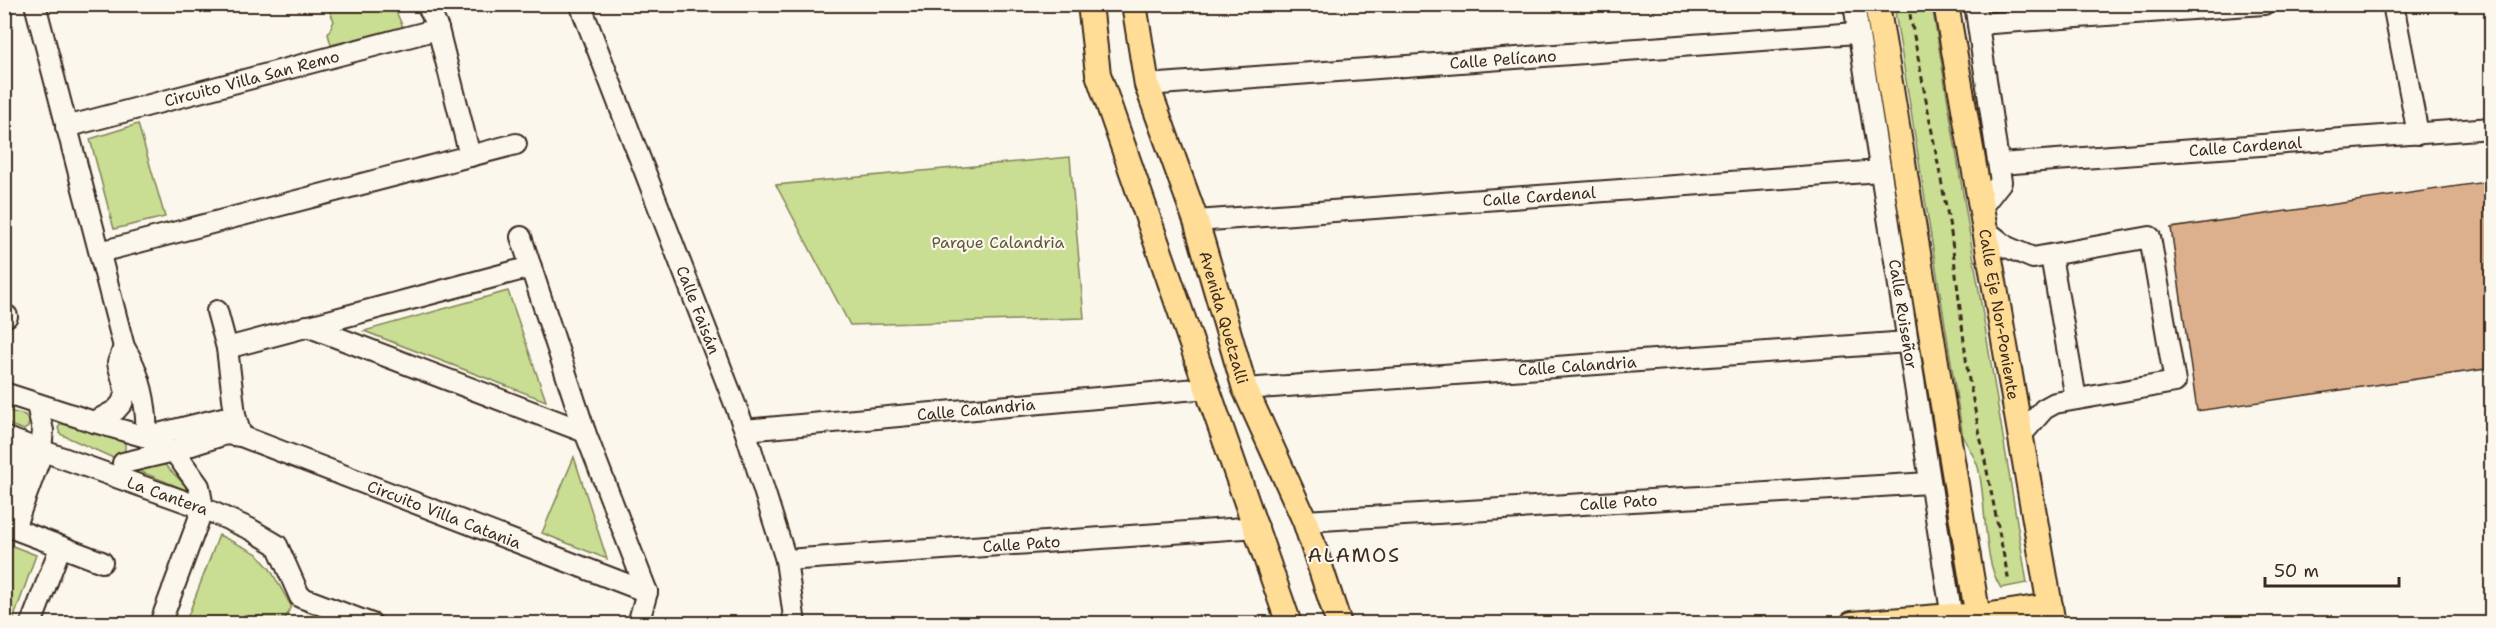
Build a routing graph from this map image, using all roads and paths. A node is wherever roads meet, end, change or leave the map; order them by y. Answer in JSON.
{"nodes":[{"id":1,"x":35,"y":4,"type":"edge"},
{"id":2,"x":427,"y":4,"type":"edge"},
{"id":3,"x":580,"y":4,"type":"edge"},
{"id":4,"x":1090,"y":4,"type":"edge"},
{"id":5,"x":1134,"y":4,"type":"edge"},
{"id":6,"x":1854,"y":4,"type":"edge"},
{"id":7,"x":1877,"y":4,"type":"edge"},
{"id":8,"x":1908,"y":4,"type":"edge"},
{"id":9,"x":1946,"y":4,"type":"edge"},
{"id":10,"x":1975,"y":4,"type":"edge"},
{"id":11,"x":2264,"y":4,"type":"edge"},
{"id":12,"x":2393,"y":4,"type":"edge"},
{"id":13,"x":1978,"y":24,"type":"junction"},
{"id":14,"x":438,"y":29,"type":"junction"},
{"id":15,"x":1857,"y":33,"type":"junction"},
{"id":16,"x":1147,"y":85,"type":"junction"},
{"id":17,"x":66,"y":127,"type":"junction"},
{"id":18,"x":2492,"y":128,"type":"edge"},
{"id":19,"x":2418,"y":134,"type":"junction"},
{"id":20,"x":516,"y":144,"type":"dead end"},
{"id":21,"x":470,"y":156,"type":"junction"},
{"id":22,"x":2000,"y":164,"type":"junction"},
{"id":23,"x":1880,"y":171,"type":"junction"},
{"id":24,"x":1982,"y":218,"type":"junction"},
{"id":25,"x":1196,"y":221,"type":"junction"},
{"id":26,"x":521,"y":237,"type":"dead end"},
{"id":27,"x":100,"y":252,"type":"junction"},
{"id":28,"x":2051,"y":256,"type":"junction"},
{"id":29,"x":531,"y":267,"type":"junction"},
{"id":30,"x":217,"y":311,"type":"dead end"},
{"id":31,"x":307,"y":326,"type":"junction"},
{"id":32,"x":1908,"y":342,"type":"junction"},
{"id":33,"x":124,"y":347,"type":"junction"},
{"id":34,"x":227,"y":348,"type":"junction"},
{"id":35,"x":1207,"y":388,"type":"junction"},
{"id":36,"x":1245,"y":389,"type":"junction"},
{"id":37,"x":4,"y":393,"type":"edge"},
{"id":38,"x":2076,"y":399,"type":"junction"},
{"id":39,"x":37,"y":405,"type":"junction"},
{"id":40,"x":235,"y":415,"type":"junction"},
{"id":41,"x":94,"y":422,"type":"junction"},
{"id":42,"x":745,"y":430,"type":"junction"},
{"id":43,"x":585,"y":432,"type":"junction"},
{"id":44,"x":2021,"y":435,"type":"junction"},
{"id":45,"x":241,"y":436,"type":"junction"},
{"id":46,"x":147,"y":437,"type":"junction"},
{"id":47,"x":13,"y":440,"type":"edge"},
{"id":48,"x":41,"y":449,"type":"junction"},
{"id":49,"x":170,"y":452,"type":"junction"},
{"id":50,"x":115,"y":467,"type":"junction"},
{"id":51,"x":1929,"y":483,"type":"junction"},
{"id":52,"x":4,"y":502,"type":"edge"},
{"id":53,"x":203,"y":508,"type":"junction"},
{"id":54,"x":1305,"y":521,"type":"junction"},
{"id":55,"x":9,"y":526,"type":"edge"},
{"id":56,"x":1258,"y":527,"type":"junction"},
{"id":57,"x":60,"y":548,"type":"junction"},
{"id":58,"x":786,"y":560,"type":"junction"},
{"id":59,"x":102,"y":562,"type":"dead end"},
{"id":60,"x":2009,"y":582,"type":"dead end"},
{"id":61,"x":647,"y":592,"type":"junction"},
{"id":62,"x":2052,"y":615,"type":"edge"},
{"id":63,"x":1953,"y":620,"type":"edge"},
{"id":64,"x":1979,"y":620,"type":"edge"},
{"id":65,"x":31,"y":624,"type":"edge"},
{"id":66,"x":160,"y":624,"type":"edge"},
{"id":67,"x":372,"y":624,"type":"edge"},
{"id":68,"x":638,"y":624,"type":"edge"},
{"id":69,"x":795,"y":624,"type":"edge"},
{"id":70,"x":1289,"y":624,"type":"edge"},
{"id":71,"x":1339,"y":624,"type":"edge"},
{"id":72,"x":1852,"y":624,"type":"edge"}],
"edges":[{"from":1,"to":17,"type":"street"},
{"from":2,"to":14,"type":"street"},
{"from":3,"to":42,"type":"street","name":"Calle Faisán"},
{"from":4,"to":35,"type":"main road"},
{"from":5,"to":16,"type":"main road","name":"Avenida Quetzalli"},
{"from":6,"to":15,"type":"street","name":"Calle Ruiseñor"},
{"from":7,"to":64,"type":"main road"},
{"from":8,"to":60,"type":"path"},
{"from":9,"to":24,"type":"main road","name":"Calle Eje Nor-Poniente"},
{"from":10,"to":13,"type":"street"},
{"from":11,"to":13,"type":"street"},
{"from":12,"to":19,"type":"street"},
{"from":13,"to":22,"type":"street"},
{"from":14,"to":17,"type":"street","name":"Circuito Villa San Remo"},
{"from":14,"to":21,"type":"street"},
{"from":15,"to":16,"type":"street","name":"Calle Pelícano"},
{"from":15,"to":23,"type":"street","name":"Calle Ruiseñor"},
{"from":16,"to":25,"type":"main road","name":"Avenida Quetzalli"},
{"from":17,"to":27,"type":"street"},
{"from":18,"to":19,"type":"street","name":"Calle Cardenal"},
{"from":19,"to":22,"type":"street","name":"Calle Cardenal"},
{"from":20,"to":21,"type":"street"},
{"from":21,"to":27,"type":"street"},
{"from":22,"to":24,"type":"street"},
{"from":23,"to":25,"type":"street","name":"Calle Cardenal"},
{"from":23,"to":32,"type":"street","name":"Calle Ruiseñor"},
{"from":24,"to":28,"type":"street"},
{"from":24,"to":44,"type":"main road","name":"Calle Eje Nor-Poniente"},
{"from":25,"to":36,"type":"main road","name":"Avenida Quetzalli"},
{"from":26,"to":29,"type":"street"},
{"from":27,"to":33,"type":"street"},
{"from":28,"to":38,"type":"street"},
{"from":28,"to":38,"type":"street"},
{"from":29,"to":31,"type":"street"},
{"from":29,"to":43,"type":"street"},
{"from":30,"to":34,"type":"street"},
{"from":31,"to":34,"type":"street"},
{"from":31,"to":43,"type":"street"},
{"from":32,"to":36,"type":"street","name":"Calle Calandria"},
{"from":32,"to":51,"type":"street","name":"Calle Ruiseñor"},
{"from":33,"to":41,"type":"street"},
{"from":33,"to":46,"type":"street"},
{"from":34,"to":40,"type":"street"},
{"from":35,"to":42,"type":"street","name":"Calle Calandria"},
{"from":35,"to":56,"type":"main road"},
{"from":36,"to":54,"type":"main road","name":"Avenida Quetzalli"},
{"from":37,"to":39,"type":"street","name":"La Cantera"},
{"from":38,"to":44,"type":"street"},
{"from":39,"to":41,"type":"street","name":"La Cantera"},
{"from":39,"to":48,"type":"street"},
{"from":40,"to":45,"type":"street"},
{"from":40,"to":46,"type":"street"},
{"from":41,"to":46,"type":"street","name":"La Cantera"},
{"from":42,"to":58,"type":"street","name":"Calle Faisán"},
{"from":43,"to":61,"type":"street"},
{"from":44,"to":62,"type":"main road","name":"Calle Eje Nor-Poniente"},
{"from":45,"to":49,"type":"street","name":"Circuito Villa Catania"},
{"from":45,"to":61,"type":"street","name":"Circuito Villa Catania"},
{"from":46,"to":49,"type":"street","name":"La Cantera"},
{"from":46,"to":50,"type":"street"},
{"from":47,"to":48,"type":"street","name":"La Cantera"},
{"from":47,"to":52,"type":"street"},
{"from":48,"to":50,"type":"street","name":"La Cantera"},
{"from":48,"to":55,"type":"street"},
{"from":49,"to":50,"type":"street","name":"Circuito Villa Catania"},
{"from":49,"to":53,"type":"street","name":"La Cantera"},
{"from":50,"to":53,"type":"street","name":"La Cantera"},
{"from":51,"to":54,"type":"street","name":"Calle Pato"},
{"from":51,"to":63,"type":"street","name":"Calle Ruiseñor"},
{"from":53,"to":66,"type":"street"},
{"from":53,"to":67,"type":"street"},
{"from":54,"to":71,"type":"main road","name":"Avenida Quetzalli"},
{"from":55,"to":57,"type":"street"},
{"from":56,"to":58,"type":"street","name":"Calle Pato"},
{"from":56,"to":70,"type":"main road"},
{"from":57,"to":59,"type":"street"},
{"from":57,"to":65,"type":"street"},
{"from":58,"to":69,"type":"street","name":"Calle Faisán"},
{"from":61,"to":68,"type":"street"},
{"from":62,"to":64,"type":"main road"},
{"from":63,"to":64,"type":"main road"},
{"from":63,"to":72,"type":"main road"}]}
